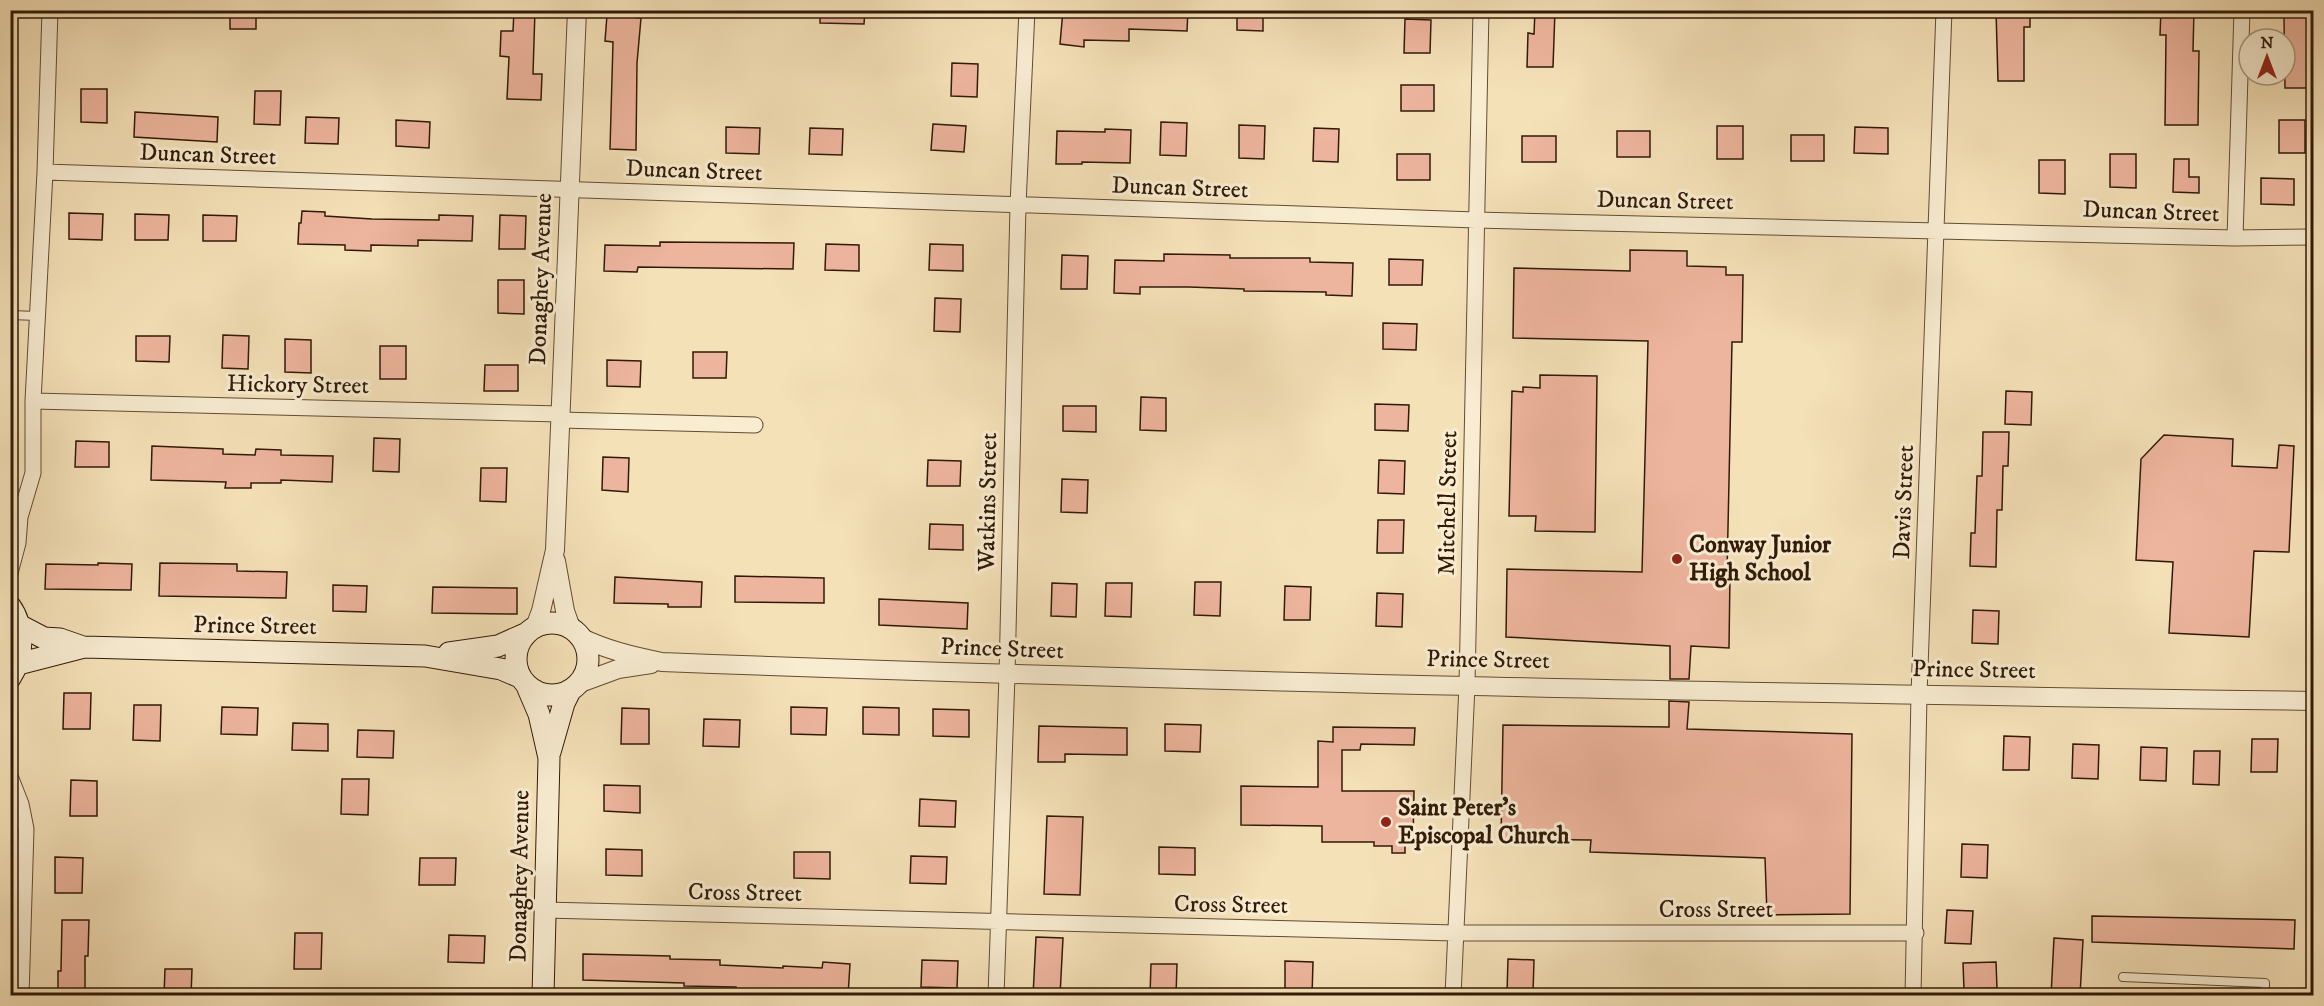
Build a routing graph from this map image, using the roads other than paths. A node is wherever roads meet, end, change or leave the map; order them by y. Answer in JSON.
{"nodes":[{"id":1,"x":50,"y":10,"type":"edge"},
{"id":2,"x":577,"y":10,"type":"edge"},
{"id":3,"x":1027,"y":10,"type":"edge"},
{"id":4,"x":1481,"y":10,"type":"edge"},
{"id":5,"x":1944,"y":10,"type":"edge"},
{"id":6,"x":2242,"y":10,"type":"edge"},
{"id":7,"x":45,"y":172,"type":"junction"},
{"id":8,"x":570,"y":189,"type":"junction"},
{"id":9,"x":1018,"y":205,"type":"junction"},
{"id":10,"x":1476,"y":220,"type":"junction"},
{"id":11,"x":1937,"y":229,"type":"junction"},
{"id":12,"x":2313,"y":237,"type":"edge"},
{"id":13,"x":2235,"y":238,"type":"junction"},
{"id":14,"x":10,"y":315,"type":"edge"},
{"id":15,"x":38,"y":316,"type":"junction"},
{"id":16,"x":33,"y":401,"type":"junction"},
{"id":17,"x":561,"y":417,"type":"junction"},
{"id":18,"x":755,"y":425,"type":"dead end"},
{"id":19,"x":20,"y":517,"type":"junction"},
{"id":20,"x":10,"y":530,"type":"edge"},
{"id":21,"x":555,"y":550,"type":"junction"},
{"id":22,"x":10,"y":573,"type":"edge"},
{"id":23,"x":15,"y":616,"type":"edge"},
{"id":24,"x":530,"y":631,"type":"junction"},
{"id":25,"x":575,"y":632,"type":"junction"},
{"id":26,"x":84,"y":647,"type":"junction"},
{"id":27,"x":425,"y":656,"type":"junction"},
{"id":28,"x":662,"y":662,"type":"junction"},
{"id":29,"x":14,"y":671,"type":"edge"},
{"id":30,"x":1007,"y":675,"type":"junction"},
{"id":31,"x":523,"y":681,"type":"junction"},
{"id":32,"x":1467,"y":685,"type":"junction"},
{"id":33,"x":575,"y":687,"type":"junction"},
{"id":34,"x":1919,"y":695,"type":"junction"},
{"id":35,"x":2313,"y":701,"type":"edge"},
{"id":36,"x":549,"y":758,"type":"junction"},
{"id":37,"x":11,"y":777,"type":"edge"},
{"id":38,"x":545,"y":910,"type":"junction"},
{"id":39,"x":997,"y":922,"type":"junction"},
{"id":40,"x":1455,"y":933,"type":"junction"},
{"id":41,"x":1916,"y":933,"type":"junction"},
{"id":42,"x":2123,"y":977,"type":"dead end"},
{"id":43,"x":21,"y":996,"type":"edge"},
{"id":44,"x":543,"y":996,"type":"edge"},
{"id":45,"x":996,"y":996,"type":"edge"},
{"id":46,"x":1453,"y":996,"type":"edge"},
{"id":47,"x":1913,"y":996,"type":"edge"},
{"id":48,"x":2265,"y":996,"type":"edge"}],
"edges":[{"from":1,"to":7,"type":"street"},
{"from":2,"to":8,"type":"street","name":"Donaghey Avenue"},
{"from":3,"to":9,"type":"street","name":"Watkins Street"},
{"from":4,"to":10,"type":"street","name":"Mitchell Street"},
{"from":5,"to":11,"type":"street","name":"Davis Street"},
{"from":6,"to":13,"type":"street"},
{"from":7,"to":8,"type":"street","name":"Duncan Street"},
{"from":7,"to":15,"type":"street"},
{"from":8,"to":9,"type":"street","name":"Duncan Street"},
{"from":8,"to":17,"type":"street","name":"Donaghey Avenue"},
{"from":9,"to":10,"type":"street","name":"Duncan Street"},
{"from":9,"to":30,"type":"street","name":"Watkins Street"},
{"from":10,"to":11,"type":"street","name":"Duncan Street"},
{"from":10,"to":32,"type":"street","name":"Mitchell Street"},
{"from":11,"to":13,"type":"street","name":"Duncan Street"},
{"from":11,"to":34,"type":"street","name":"Davis Street"},
{"from":12,"to":13,"type":"street","name":"Duncan Street"},
{"from":14,"to":15,"type":"lane"},
{"from":15,"to":16,"type":"street"},
{"from":16,"to":17,"type":"street","name":"Hickory Street"},
{"from":16,"to":19,"type":"street"},
{"from":17,"to":18,"type":"street","name":"Hickory Street"},
{"from":17,"to":21,"type":"street","name":"Donaghey Avenue"},
{"from":19,"to":20,"type":"street"},
{"from":19,"to":22,"type":"street"},
{"from":21,"to":24,"type":"street","name":"Donaghey Avenue"},
{"from":21,"to":25,"type":"street","name":"Donaghey Avenue"},
{"from":23,"to":26,"type":"main road","name":"Prince Street"},
{"from":23,"to":29,"type":"main road"},
{"from":24,"to":25,"type":"main road"},
{"from":24,"to":27,"type":"main road","name":"Prince Street"},
{"from":24,"to":31,"type":"main road"},
{"from":25,"to":28,"type":"street","name":"Prince Street"},
{"from":25,"to":33,"type":"main road"},
{"from":26,"to":27,"type":"main road","name":"Prince Street"},
{"from":26,"to":29,"type":"main road","name":"Prince Street"},
{"from":27,"to":31,"type":"main road","name":"Prince Street"},
{"from":28,"to":30,"type":"street","name":"Prince Street"},
{"from":28,"to":33,"type":"street","name":"Prince Street"},
{"from":30,"to":32,"type":"street","name":"Prince Street"},
{"from":30,"to":39,"type":"street","name":"Watkins Street"},
{"from":31,"to":33,"type":"main road"},
{"from":31,"to":36,"type":"main road","name":"Donaghey Avenue"},
{"from":32,"to":34,"type":"street","name":"Prince Street"},
{"from":32,"to":40,"type":"street","name":"Mitchell Street"},
{"from":33,"to":36,"type":"main road","name":"Donaghey Avenue"},
{"from":34,"to":35,"type":"street","name":"Prince Street"},
{"from":34,"to":41,"type":"street","name":"Davis Street"},
{"from":36,"to":38,"type":"main road","name":"Donaghey Avenue"},
{"from":37,"to":43,"type":"street"},
{"from":38,"to":39,"type":"street","name":"Cross Street"},
{"from":38,"to":44,"type":"main road","name":"Donaghey Avenue"},
{"from":39,"to":40,"type":"street","name":"Cross Street"},
{"from":39,"to":45,"type":"street","name":"Watkins Street"},
{"from":40,"to":41,"type":"street","name":"Cross Street"},
{"from":40,"to":46,"type":"street","name":"Mitchell Street"},
{"from":41,"to":47,"type":"street","name":"Davis Street"},
{"from":42,"to":48,"type":"lane"}]}
